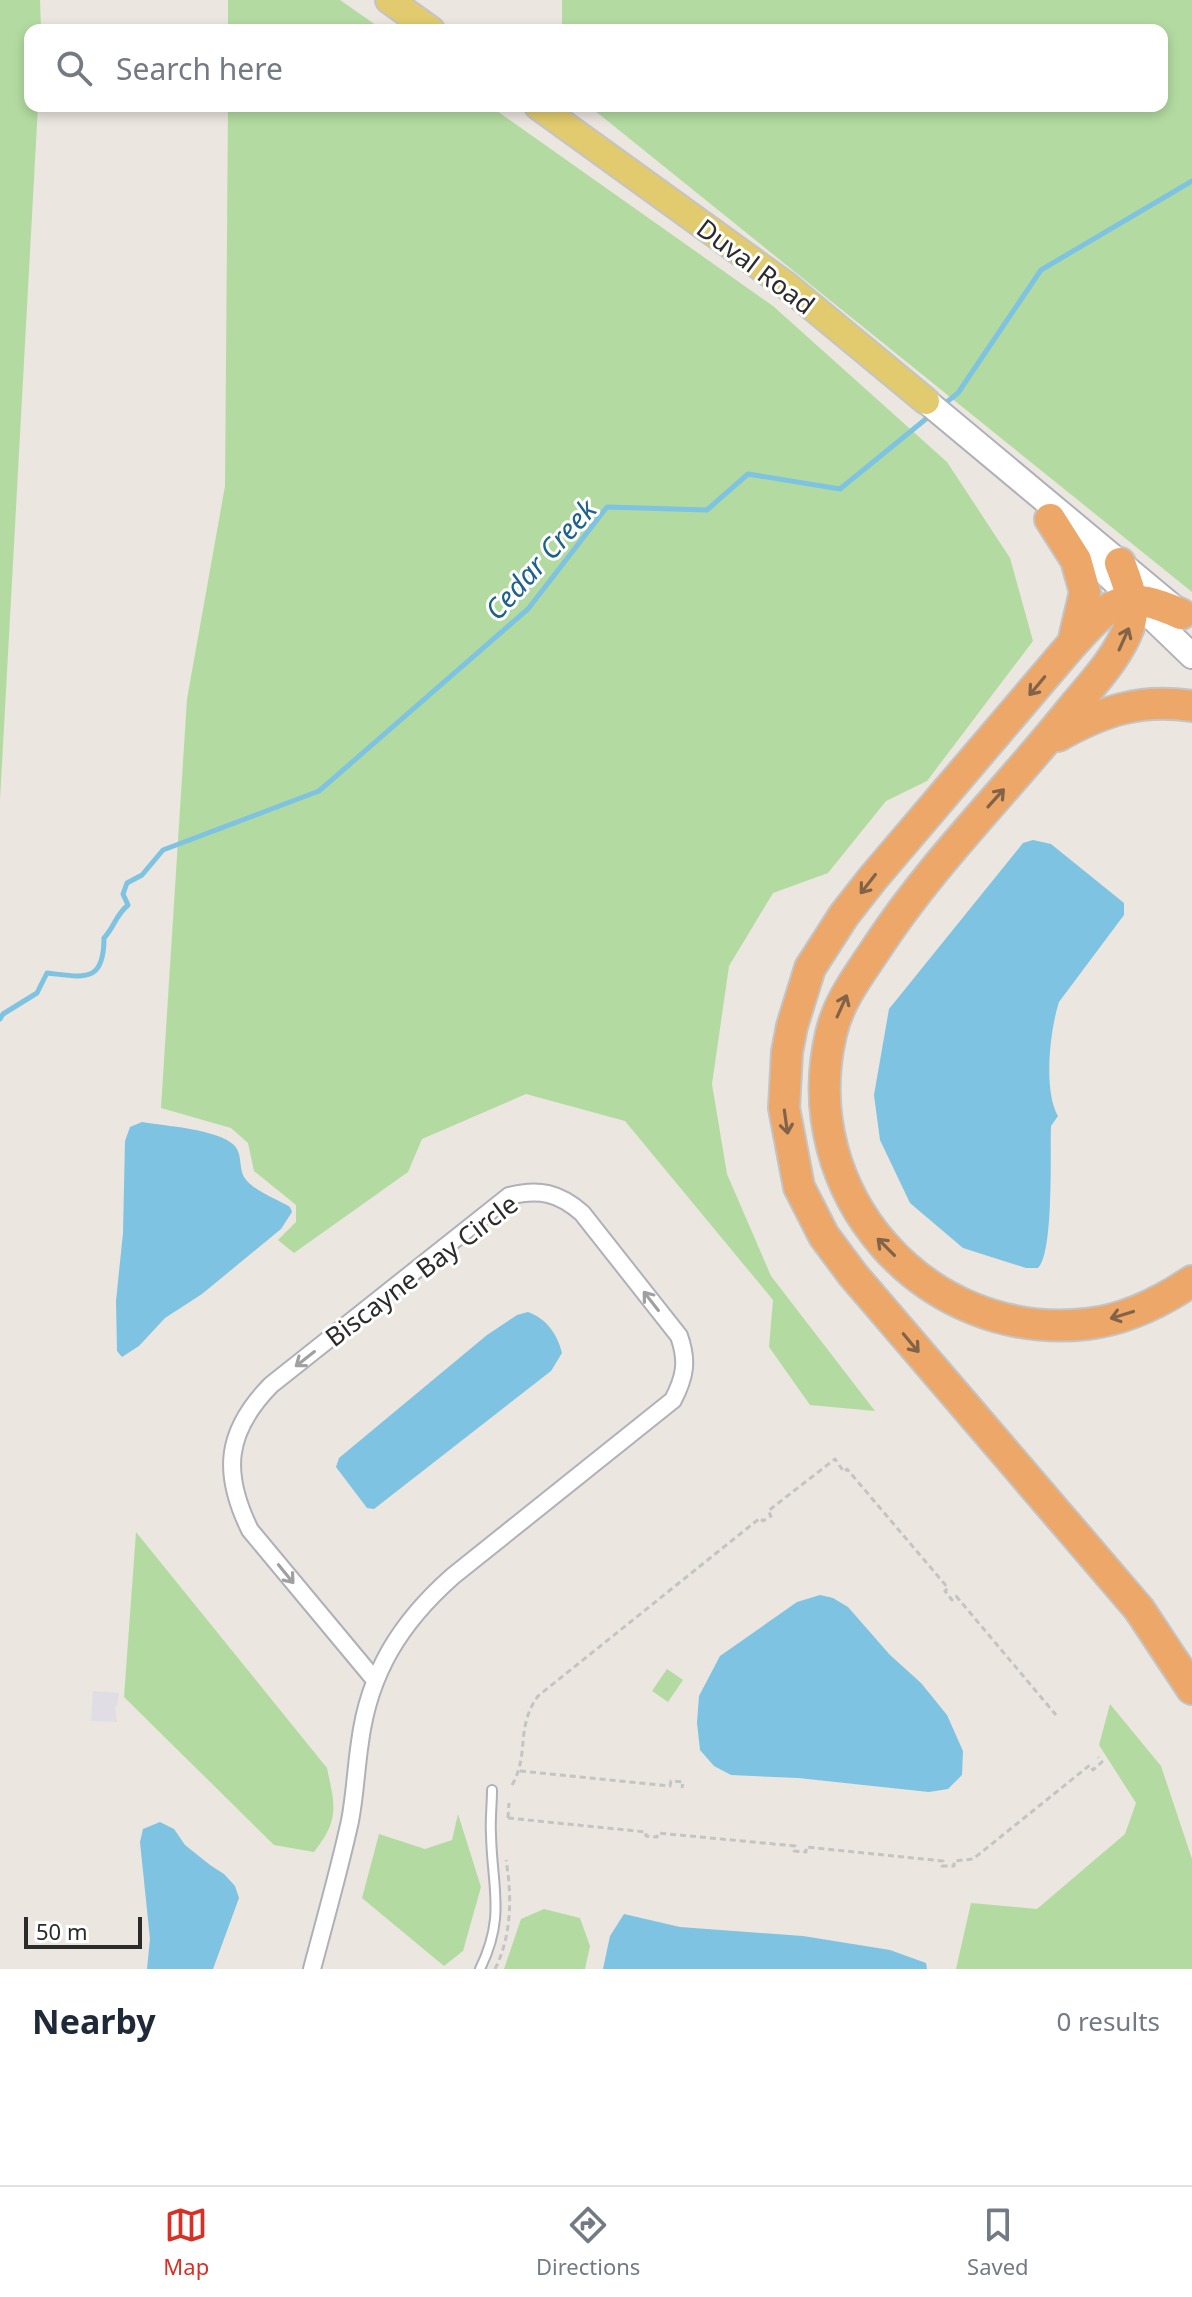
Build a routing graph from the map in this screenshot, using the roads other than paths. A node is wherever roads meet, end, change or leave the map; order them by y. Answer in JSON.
{"nodes":[{"id":1,"x":389,"y":0,"type":"edge"},
{"id":2,"x":423,"y":24,"type":"edge"},
{"id":3,"x":546,"y":112,"type":"edge"},
{"id":4,"x":926,"y":401,"type":"joint"},
{"id":5,"x":967,"y":435,"type":"junction"},
{"id":6,"x":1050,"y":519,"type":"junction"},
{"id":7,"x":1120,"y":563,"type":"junction"},
{"id":8,"x":1134,"y":599,"type":"junction"},
{"id":9,"x":1186,"y":618,"type":"edge"},
{"id":10,"x":1073,"y":643,"type":"junction"},
{"id":11,"x":1192,"y":656,"type":"edge"},
{"id":12,"x":1192,"y":706,"type":"edge"},
{"id":13,"x":1043,"y":745,"type":"junction"},
{"id":14,"x":1192,"y":1281,"type":"edge"},
{"id":15,"x":374,"y":1679,"type":"junction"},
{"id":16,"x":1192,"y":1689,"type":"edge"},
{"id":17,"x":492,"y":1790,"type":"dead end"},
{"id":18,"x":312,"y":1969,"type":"edge"},
{"id":19,"x":480,"y":1969,"type":"edge"}],
"edges":[{"from":1,"to":2,"type":"main road"},
{"from":3,"to":4,"type":"main road","name":"Duval Road"},
{"from":4,"to":5,"type":"main road","name":"Duval Road"},
{"from":5,"to":6,"type":"main road"},
{"from":5,"to":7,"type":"main road"},
{"from":6,"to":8,"type":"main road"},
{"from":6,"to":10,"type":"highway"},
{"from":7,"to":8,"type":"highway"},
{"from":7,"to":9,"type":"main road"},
{"from":8,"to":9,"type":"highway"},
{"from":8,"to":10,"type":"highway"},
{"from":8,"to":11,"type":"main road"},
{"from":13,"to":8,"type":"highway","one_way":true},
{"from":10,"to":16,"type":"highway","one_way":true},
{"from":12,"to":13,"type":"highway"},
{"from":14,"to":13,"type":"highway","one_way":true},
{"from":15,"to":15,"type":"street","name":"Biscayne Bay Circle","one_way":true},
{"from":15,"to":18,"type":"street"},
{"from":17,"to":19,"type":"lane"}]}
